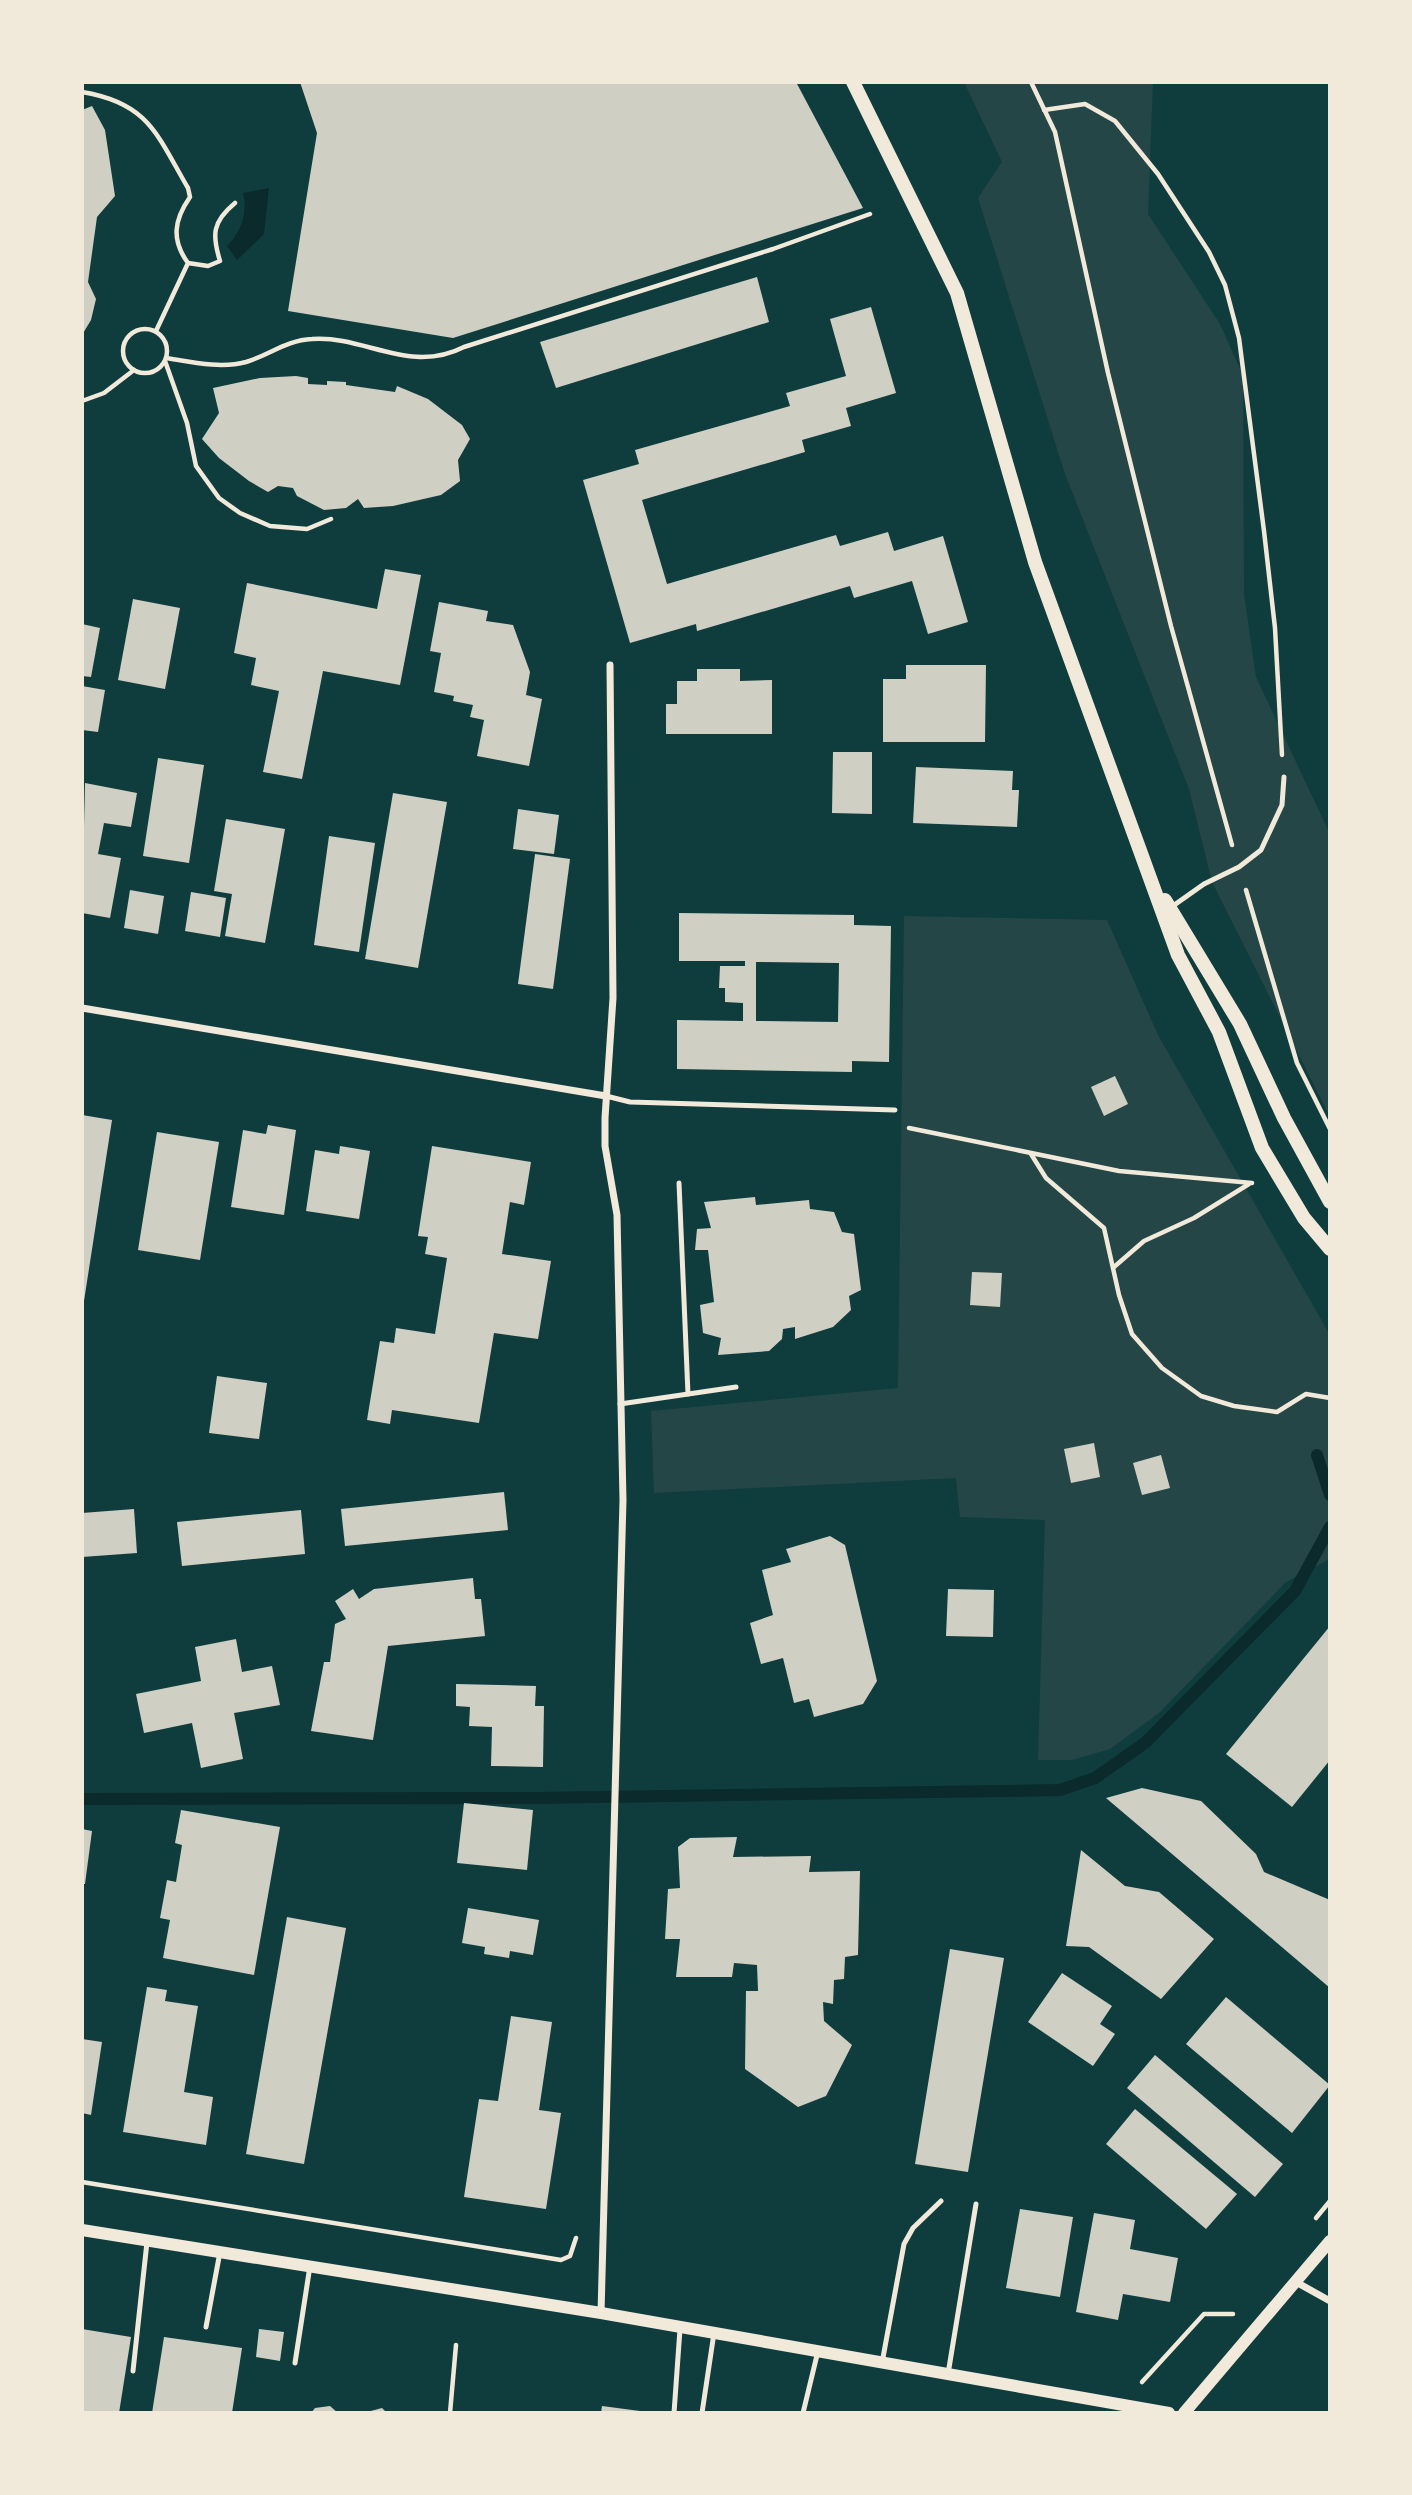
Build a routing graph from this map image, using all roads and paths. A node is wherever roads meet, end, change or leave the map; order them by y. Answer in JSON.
{"nodes":[{"id":1,"x":853,"y":82,"type":"edge"},
{"id":2,"x":1031,"y":82,"type":"edge"},
{"id":3,"x":82,"y":92,"type":"edge"},
{"id":4,"x":1044,"y":110,"type":"junction"},
{"id":5,"x":235,"y":203,"type":"dead end"},
{"id":6,"x":870,"y":214,"type":"dead end"},
{"id":7,"x":188,"y":263,"type":"junction"},
{"id":8,"x":156,"y":331,"type":"junction"},
{"id":9,"x":165,"y":360,"type":"junction"},
{"id":10,"x":134,"y":370,"type":"junction"},
{"id":11,"x":82,"y":401,"type":"edge"},
{"id":12,"x":331,"y":519,"type":"dead end"},
{"id":13,"x":610,"y":665,"type":"dead end"},
{"id":14,"x":1284,"y":777,"type":"joint"},
{"id":15,"x":1145,"y":866,"type":"junction"},
{"id":16,"x":1239,"y":867,"type":"junction"},
{"id":17,"x":1170,"y":908,"type":"junction"},
{"id":18,"x":82,"y":1008,"type":"edge"},
{"id":19,"x":606,"y":1096,"type":"junction"},
{"id":20,"x":895,"y":1110,"type":"dead end"},
{"id":21,"x":905,"y":1128,"type":"dead end"},
{"id":22,"x":1330,"y":1129,"type":"edge"},
{"id":23,"x":1031,"y":1154,"type":"junction"},
{"id":24,"x":1261,"y":1179,"type":"dead end"},
{"id":25,"x":679,"y":1183,"type":"dead end"},
{"id":26,"x":1250,"y":1184,"type":"junction"},
{"id":27,"x":1330,"y":1202,"type":"edge"},
{"id":28,"x":1330,"y":1249,"type":"edge"},
{"id":29,"x":1114,"y":1268,"type":"junction"},
{"id":30,"x":736,"y":1387,"type":"dead end"},
{"id":31,"x":688,"y":1394,"type":"junction"},
{"id":32,"x":1330,"y":1398,"type":"edge"},
{"id":33,"x":621,"y":1404,"type":"junction"},
{"id":34,"x":82,"y":2182,"type":"edge"},
{"id":35,"x":942,"y":2202,"type":"dead end"},
{"id":36,"x":976,"y":2204,"type":"dead end"},
{"id":37,"x":576,"y":2228,"type":"dead end"},
{"id":38,"x":82,"y":2230,"type":"edge"},
{"id":39,"x":148,"y":2240,"type":"junction"},
{"id":40,"x":1330,"y":2241,"type":"edge"},
{"id":41,"x":220,"y":2252,"type":"junction"},
{"id":42,"x":310,"y":2266,"type":"junction"},
{"id":43,"x":1296,"y":2282,"type":"junction"},
{"id":44,"x":1330,"y":2301,"type":"edge"},
{"id":45,"x":601,"y":2313,"type":"junction"},
{"id":46,"x":1204,"y":2314,"type":"dead end"},
{"id":47,"x":206,"y":2328,"type":"dead end"},
{"id":48,"x":680,"y":2328,"type":"junction"},
{"id":49,"x":714,"y":2333,"type":"junction"},
{"id":50,"x":456,"y":2345,"type":"dead end"},
{"id":51,"x":818,"y":2351,"type":"junction"},
{"id":52,"x":1165,"y":2359,"type":"dead end"},
{"id":53,"x":295,"y":2363,"type":"dead end"},
{"id":54,"x":882,"y":2363,"type":"junction"},
{"id":55,"x":133,"y":2371,"type":"dead end"},
{"id":56,"x":948,"y":2374,"type":"junction"},
{"id":57,"x":450,"y":2413,"type":"edge"},
{"id":58,"x":674,"y":2413,"type":"edge"},
{"id":59,"x":702,"y":2413,"type":"edge"},
{"id":60,"x":803,"y":2413,"type":"edge"},
{"id":61,"x":1168,"y":2413,"type":"edge"},
{"id":62,"x":1184,"y":2413,"type":"edge"}],
"edges":[{"from":1,"to":15,"type":"main road"},
{"from":2,"to":4,"type":"path"},
{"from":3,"to":7,"type":"path"},
{"from":4,"to":14,"type":"path"},
{"from":4,"to":16,"type":"path"},
{"from":5,"to":7,"type":"path"},
{"from":6,"to":9,"type":"path"},
{"from":7,"to":8,"type":"path"},
{"from":8,"to":9,"type":"path"},
{"from":8,"to":10,"type":"path"},
{"from":9,"to":10,"type":"path"},
{"from":9,"to":12,"type":"path"},
{"from":10,"to":11,"type":"path"},
{"from":13,"to":19,"type":"street"},
{"from":14,"to":16,"type":"lane"},
{"from":15,"to":17,"type":"main road"},
{"from":15,"to":28,"type":"main road"},
{"from":16,"to":17,"type":"lane"},
{"from":16,"to":22,"type":"path"},
{"from":17,"to":27,"type":"main road"},
{"from":18,"to":19,"type":"street"},
{"from":19,"to":20,"type":"lane"},
{"from":19,"to":33,"type":"street"},
{"from":21,"to":23,"type":"path"},
{"from":23,"to":26,"type":"path"},
{"from":23,"to":29,"type":"path"},
{"from":24,"to":26,"type":"path"},
{"from":25,"to":31,"type":"lane"},
{"from":26,"to":29,"type":"path"},
{"from":29,"to":32,"type":"path"},
{"from":30,"to":31,"type":"lane"},
{"from":31,"to":33,"type":"lane"},
{"from":33,"to":45,"type":"street"},
{"from":34,"to":37,"type":"path"},
{"from":35,"to":54,"type":"lane"},
{"from":36,"to":56,"type":"lane"},
{"from":38,"to":39,"type":"street"},
{"from":39,"to":41,"type":"street"},
{"from":39,"to":55,"type":"lane"},
{"from":40,"to":43,"type":"street"},
{"from":41,"to":42,"type":"street"},
{"from":41,"to":47,"type":"lane"},
{"from":42,"to":45,"type":"street"},
{"from":42,"to":53,"type":"lane"},
{"from":43,"to":44,"type":"street"},
{"from":43,"to":62,"type":"street"},
{"from":45,"to":48,"type":"street"},
{"from":46,"to":52,"type":"path"},
{"from":48,"to":49,"type":"street"},
{"from":48,"to":58,"type":"lane"},
{"from":49,"to":51,"type":"street"},
{"from":49,"to":59,"type":"lane"},
{"from":50,"to":57,"type":"path"},
{"from":51,"to":54,"type":"street"},
{"from":51,"to":60,"type":"lane"},
{"from":54,"to":56,"type":"street"},
{"from":56,"to":61,"type":"street"}]}
